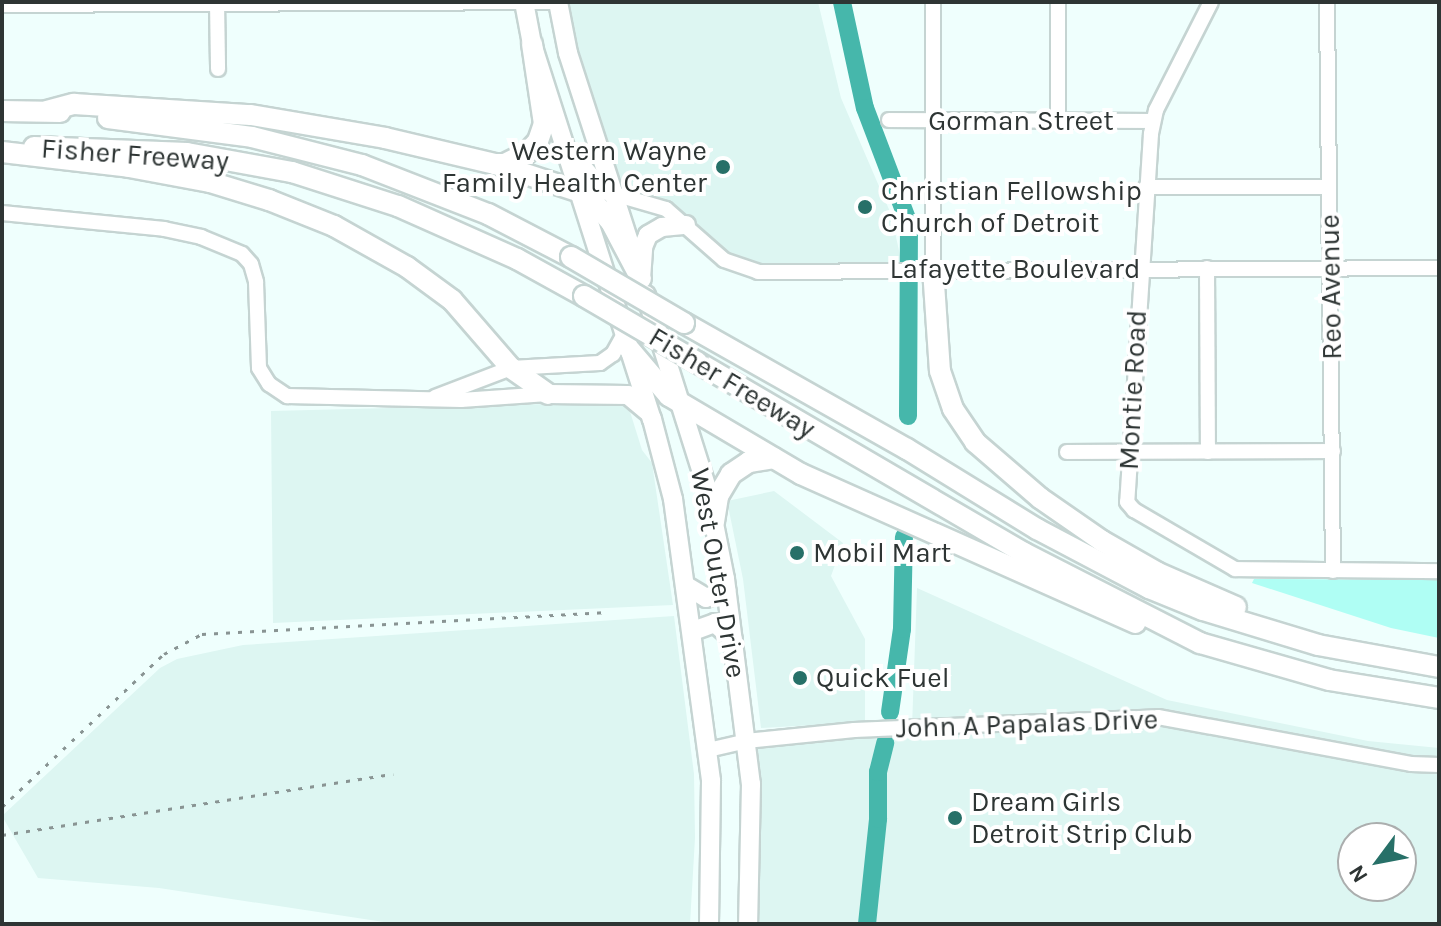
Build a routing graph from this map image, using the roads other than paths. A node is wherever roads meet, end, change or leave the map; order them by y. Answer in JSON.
{"nodes":[{"id":1,"x":558,"y":2,"type":"edge"},
{"id":2,"x":933,"y":2,"type":"edge"},
{"id":3,"x":1058,"y":2,"type":"edge"},
{"id":4,"x":1211,"y":2,"type":"edge"},
{"id":5,"x":1327,"y":2,"type":"edge"},
{"id":6,"x":217,"y":3,"type":"edge"},
{"id":7,"x":524,"y":3,"type":"edge"},
{"id":8,"x":2,"y":5,"type":"edge"},
{"id":9,"x":532,"y":44,"type":"junction"},
{"id":10,"x":568,"y":53,"type":"junction"},
{"id":11,"x":218,"y":69,"type":"dead end"},
{"id":12,"x":2,"y":111,"type":"edge"},
{"id":13,"x":47,"y":111,"type":"junction"},
{"id":14,"x":889,"y":120,"type":"dead end"},
{"id":15,"x":1058,"y":120,"type":"junction"},
{"id":16,"x":933,"y":121,"type":"junction"},
{"id":17,"x":1153,"y":121,"type":"junction"},
{"id":18,"x":568,"y":149,"type":"junction"},
{"id":19,"x":2,"y":150,"type":"edge"},
{"id":20,"x":495,"y":164,"type":"junction"},
{"id":21,"x":1146,"y":187,"type":"junction"},
{"id":22,"x":1329,"y":187,"type":"junction"},
{"id":23,"x":580,"y":192,"type":"junction"},
{"id":24,"x":614,"y":194,"type":"junction"},
{"id":25,"x":2,"y":213,"type":"edge"},
{"id":26,"x":686,"y":225,"type":"junction"},
{"id":27,"x":1140,"y":268,"type":"junction"},
{"id":28,"x":1207,"y":268,"type":"junction"},
{"id":29,"x":1331,"y":268,"type":"junction"},
{"id":30,"x":1439,"y":268,"type":"edge"},
{"id":31,"x":917,"y":269,"type":"junction"},
{"id":32,"x":641,"y":279,"type":"junction"},
{"id":33,"x":627,"y":341,"type":"junction"},
{"id":34,"x":511,"y":368,"type":"junction"},
{"id":35,"x":548,"y":394,"type":"junction"},
{"id":36,"x":427,"y":400,"type":"junction"},
{"id":37,"x":682,"y":403,"type":"junction"},
{"id":38,"x":652,"y":419,"type":"junction"},
{"id":39,"x":1333,"y":451,"type":"junction"},
{"id":40,"x":1067,"y":452,"type":"dead end"},
{"id":41,"x":1130,"y":452,"type":"junction"},
{"id":42,"x":1208,"y":452,"type":"junction"},
{"id":43,"x":774,"y":458,"type":"junction"},
{"id":44,"x":714,"y":522,"type":"junction"},
{"id":45,"x":1333,"y":571,"type":"junction"},
{"id":46,"x":1439,"y":571,"type":"edge"},
{"id":47,"x":688,"y":587,"type":"junction"},
{"id":48,"x":726,"y":590,"type":"junction"},
{"id":49,"x":693,"y":631,"type":"junction"},
{"id":50,"x":1179,"y":632,"type":"junction"},
{"id":51,"x":733,"y":639,"type":"junction"},
{"id":52,"x":1371,"y":657,"type":"junction"},
{"id":53,"x":1439,"y":667,"type":"edge"},
{"id":54,"x":1439,"y":698,"type":"edge"},
{"id":55,"x":746,"y":741,"type":"junction"},
{"id":56,"x":708,"y":750,"type":"junction"},
{"id":57,"x":1439,"y":765,"type":"edge"},
{"id":58,"x":709,"y":924,"type":"edge"},
{"id":59,"x":748,"y":924,"type":"edge"}],
"edges":[{"from":1,"to":7,"type":"street"},
{"from":1,"to":10,"type":"main road","name":"West Outer Drive"},
{"from":2,"to":16,"type":"street"},
{"from":3,"to":15,"type":"street"},
{"from":4,"to":17,"type":"street","name":"Montie Road"},
{"from":5,"to":22,"type":"street","name":"Reo Avenue"},
{"from":6,"to":7,"type":"street"},
{"from":6,"to":8,"type":"street"},
{"from":6,"to":11,"type":"street"},
{"from":7,"to":9,"type":"main road","name":"West Outer Drive"},
{"from":9,"to":10,"type":"main road"},
{"from":9,"to":18,"type":"main road","name":"West Outer Drive"},
{"from":9,"to":20,"type":"highway"},
{"from":10,"to":24,"type":"main road","name":"West Outer Drive"},
{"from":12,"to":13,"type":"highway","name":"Fisher Freeway"},
{"from":13,"to":20,"type":"highway"},
{"from":13,"to":52,"type":"highway","name":"Fisher Freeway","bridge":true},
{"from":14,"to":16,"type":"street","name":"Gorman Street"},
{"from":15,"to":16,"type":"street","name":"Gorman Street"},
{"from":15,"to":17,"type":"street","name":"Gorman Street"},
{"from":16,"to":31,"type":"street"},
{"from":17,"to":21,"type":"street","name":"Montie Road"},
{"from":18,"to":23,"type":"main road","name":"West Outer Drive"},
{"from":18,"to":24,"type":"main road"},
{"from":19,"to":34,"type":"highway"},
{"from":19,"to":50,"type":"highway","name":"Fisher Freeway","bridge":true},
{"from":20,"to":23,"type":"highway"},
{"from":21,"to":22,"type":"street"},
{"from":21,"to":27,"type":"street","name":"Montie Road"},
{"from":22,"to":29,"type":"street","name":"Reo Avenue"},
{"from":23,"to":32,"type":"highway"},
{"from":23,"to":33,"type":"main road","name":"West Outer Drive"},
{"from":24,"to":26,"type":"street","name":"Lafayette Boulevard"},
{"from":24,"to":32,"type":"main road","name":"West Outer Drive"},
{"from":25,"to":36,"type":"street"},
{"from":26,"to":31,"type":"street","name":"Lafayette Boulevard"},
{"from":26,"to":32,"type":"main road"},
{"from":27,"to":28,"type":"street","name":"Lafayette Boulevard"},
{"from":27,"to":31,"type":"street","name":"Lafayette Boulevard"},
{"from":27,"to":41,"type":"street","name":"Montie Road"},
{"from":28,"to":29,"type":"street","name":"Lafayette Boulevard"},
{"from":28,"to":42,"type":"street"},
{"from":29,"to":30,"type":"street","name":"Lafayette Boulevard"},
{"from":29,"to":39,"type":"street","name":"Reo Avenue"},
{"from":31,"to":52,"type":"highway"},
{"from":32,"to":37,"type":"main road","name":"West Outer Drive"},
{"from":33,"to":34,"type":"street"},
{"from":33,"to":37,"type":"highway"},
{"from":33,"to":38,"type":"main road","name":"West Outer Drive"},
{"from":34,"to":35,"type":"highway"},
{"from":34,"to":36,"type":"street"},
{"from":35,"to":36,"type":"street"},
{"from":35,"to":38,"type":"main road"},
{"from":37,"to":43,"type":"highway"},
{"from":37,"to":44,"type":"main road","name":"West Outer Drive"},
{"from":38,"to":47,"type":"main road","name":"West Outer Drive"},
{"from":39,"to":42,"type":"street"},
{"from":39,"to":45,"type":"street","name":"Reo Avenue"},
{"from":40,"to":41,"type":"street"},
{"from":41,"to":42,"type":"street"},
{"from":41,"to":45,"type":"street","name":"Montie Road"},
{"from":43,"to":44,"type":"highway"},
{"from":43,"to":50,"type":"highway"},
{"from":44,"to":48,"type":"main road","name":"West Outer Drive"},
{"from":45,"to":46,"type":"street"},
{"from":47,"to":48,"type":"main road"},
{"from":47,"to":49,"type":"main road","name":"West Outer Drive"},
{"from":48,"to":51,"type":"main road","name":"West Outer Drive"},
{"from":49,"to":51,"type":"main road"},
{"from":49,"to":56,"type":"main road","name":"West Outer Drive"},
{"from":50,"to":54,"type":"highway","name":"Fisher Freeway"},
{"from":51,"to":55,"type":"main road","name":"West Outer Drive"},
{"from":52,"to":53,"type":"highway","name":"Fisher Freeway"},
{"from":55,"to":56,"type":"street","name":"John A Papalas Drive"},
{"from":55,"to":57,"type":"street","name":"John A Papalas Drive"},
{"from":55,"to":59,"type":"main road","name":"West Outer Drive"},
{"from":56,"to":58,"type":"main road","name":"West Outer Drive"}]}
